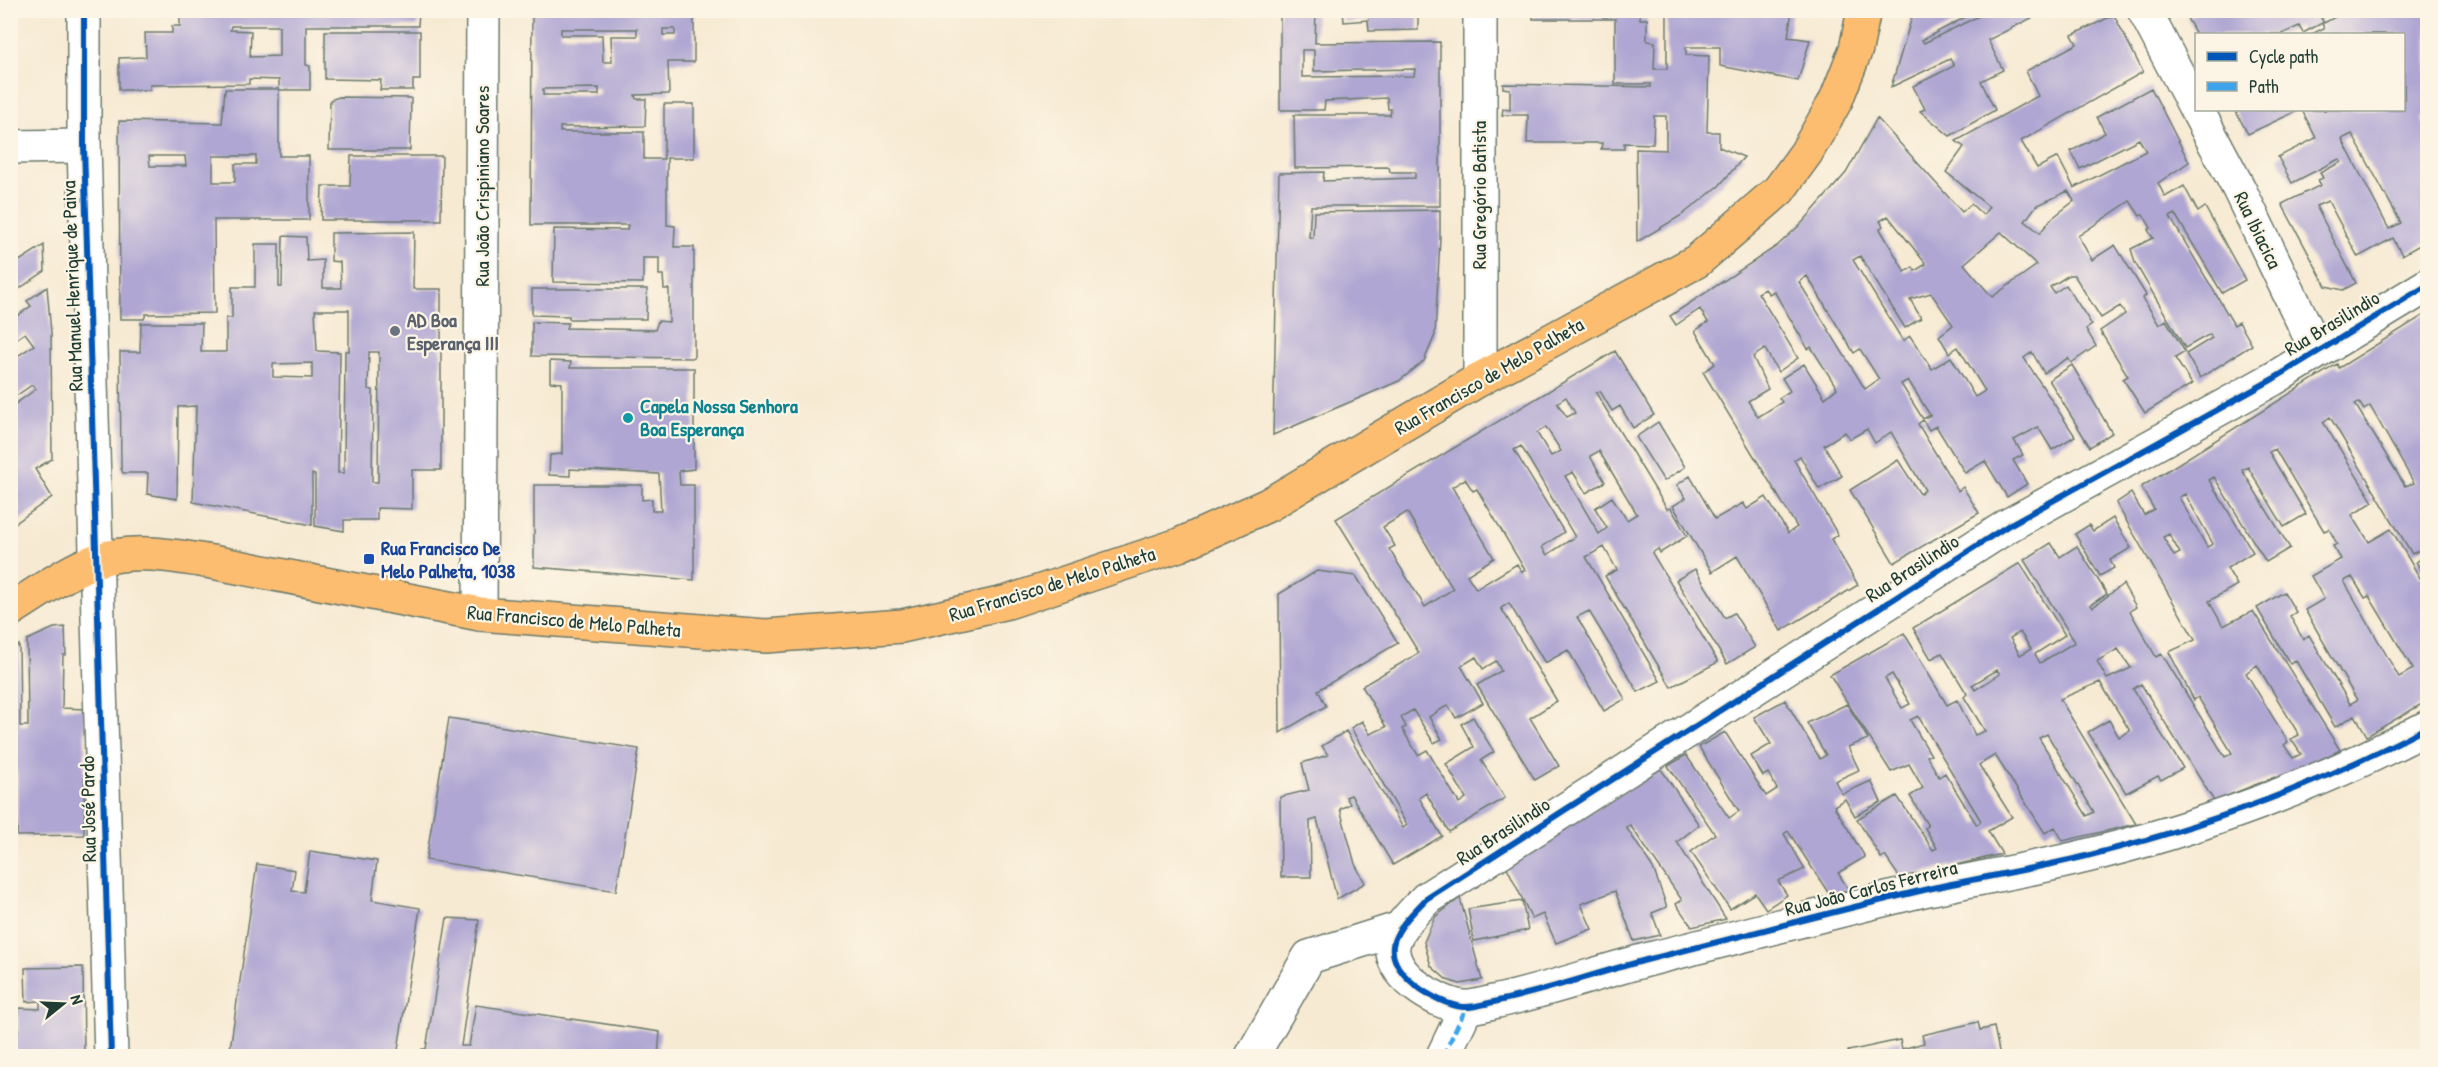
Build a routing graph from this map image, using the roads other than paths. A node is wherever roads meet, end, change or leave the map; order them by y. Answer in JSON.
{"nodes":[{"id":1,"x":84,"y":10,"type":"edge"},
{"id":2,"x":483,"y":10,"type":"edge"},
{"id":3,"x":1480,"y":10,"type":"edge"},
{"id":4,"x":1864,"y":10,"type":"edge"},
{"id":5,"x":2144,"y":10,"type":"edge"},
{"id":6,"x":2195,"y":105,"type":"edge"},
{"id":7,"x":2198,"y":111,"type":"edge"},
{"id":8,"x":84,"y":146,"type":"junction"},
{"id":9,"x":10,"y":147,"type":"edge"},
{"id":10,"x":2427,"y":285,"type":"edge"},
{"id":11,"x":2317,"y":351,"type":"junction"},
{"id":12,"x":1480,"y":379,"type":"junction"},
{"id":13,"x":98,"y":560,"type":"junction"},
{"id":14,"x":10,"y":610,"type":"edge"},
{"id":15,"x":480,"y":614,"type":"junction"},
{"id":16,"x":2427,"y":727,"type":"edge"},
{"id":17,"x":1401,"y":928,"type":"junction"},
{"id":18,"x":1466,"y":1008,"type":"junction"},
{"id":19,"x":111,"y":1056,"type":"edge"},
{"id":20,"x":1252,"y":1056,"type":"edge"},
{"id":21,"x":1443,"y":1056,"type":"edge"}],
"edges":[{"from":1,"to":8,"type":"street","name":"Rua Manuel Henrique de Paiva"},
{"from":2,"to":15,"type":"street","name":"Rua João Crispiniano Soares"},
{"from":3,"to":12,"type":"street","name":"Rua Gregório Batista"},
{"from":4,"to":12,"type":"main road","name":"Rua Francisco de Melo Palheta"},
{"from":5,"to":6,"type":"street","name":"Rua Ibiacica"},
{"from":7,"to":11,"type":"street","name":"Rua Ibiacica"},
{"from":8,"to":9,"type":"street"},
{"from":8,"to":13,"type":"street","name":"Rua Manuel Henrique de Paiva"},
{"from":10,"to":11,"type":"street","name":"Rua Brasilindio"},
{"from":11,"to":17,"type":"street","name":"Rua Brasilindio"},
{"from":12,"to":15,"type":"main road","name":"Rua Francisco de Melo Palheta"},
{"from":13,"to":14,"type":"main road","name":"Rua Francisco de Melo Palheta"},
{"from":13,"to":15,"type":"main road","name":"Rua Francisco de Melo Palheta"},
{"from":13,"to":19,"type":"street","name":"Rua José Pardo"},
{"from":16,"to":18,"type":"street","name":"Rua João Carlos Ferreira"},
{"from":17,"to":18,"type":"street"},
{"from":17,"to":20,"type":"street"},
{"from":18,"to":21,"type":"street"}]}
